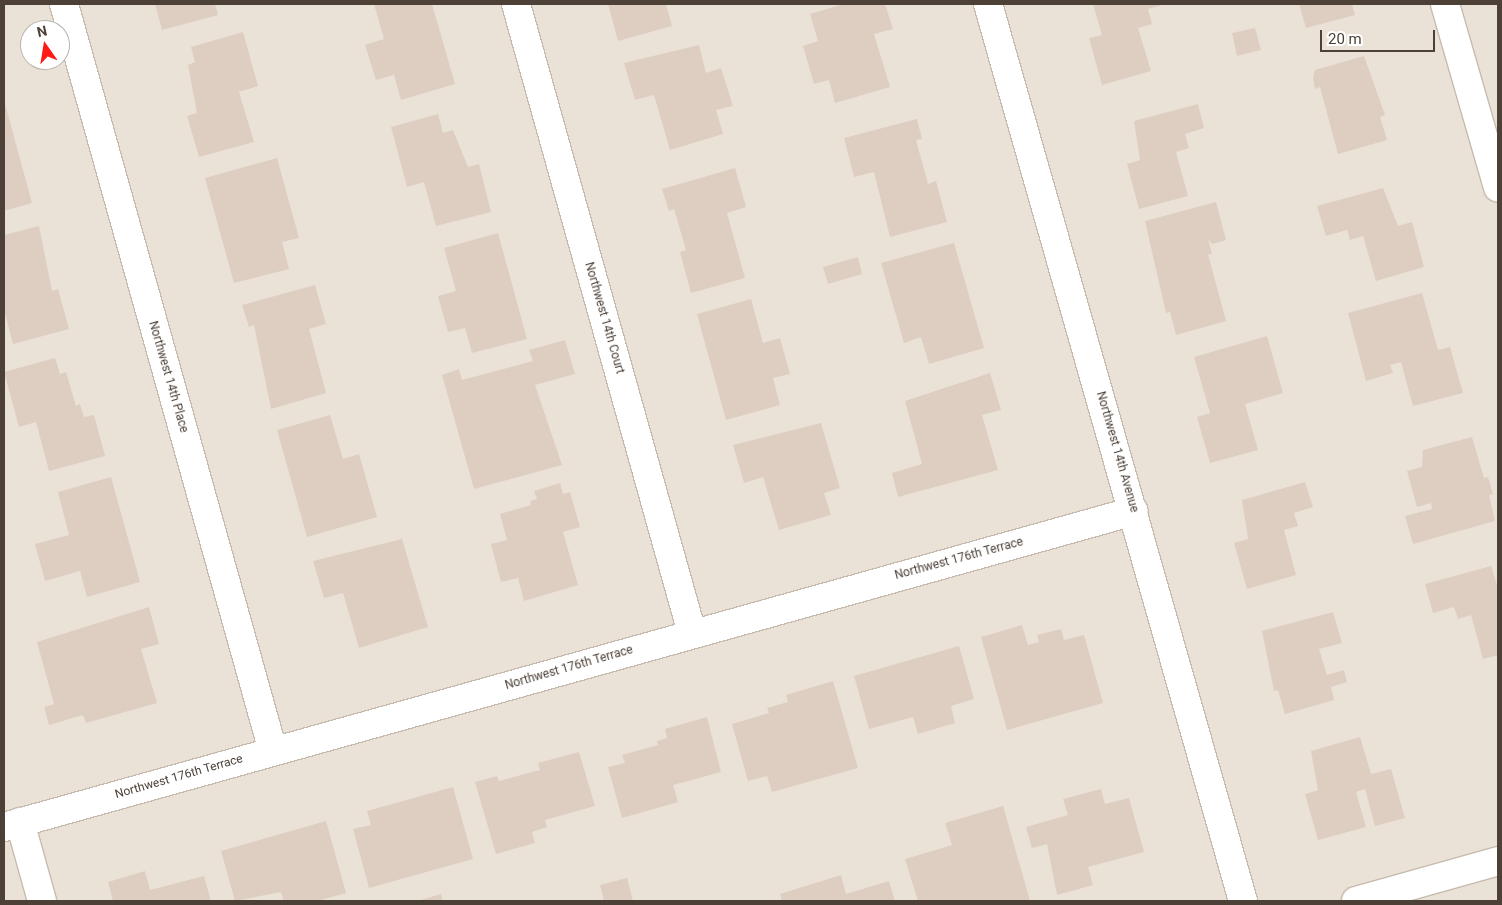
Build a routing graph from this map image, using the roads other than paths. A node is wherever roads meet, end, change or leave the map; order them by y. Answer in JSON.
{"nodes":[{"id":1,"x":64,"y":4,"type":"edge"},
{"id":2,"x":516,"y":4,"type":"edge"},
{"id":3,"x":988,"y":4,"type":"edge"},
{"id":4,"x":1445,"y":4,"type":"edge"},
{"id":5,"x":1498,"y":188,"type":"edge"},
{"id":6,"x":1134,"y":511,"type":"junction"},
{"id":7,"x":692,"y":633,"type":"junction"},
{"id":8,"x":273,"y":751,"type":"junction"},
{"id":9,"x":12,"y":824,"type":"edge"},
{"id":10,"x":1498,"y":861,"type":"edge"},
{"id":11,"x":42,"y":901,"type":"edge"},
{"id":12,"x":1243,"y":901,"type":"edge"},
{"id":13,"x":1356,"y":901,"type":"edge"}],
"edges":[{"from":1,"to":8,"type":"street","name":"Northwest 14th Place"},
{"from":2,"to":7,"type":"street","name":"Northwest 14th Court"},
{"from":3,"to":6,"type":"street","name":"Northwest 14th Avenue"},
{"from":4,"to":5,"type":"street"},
{"from":6,"to":7,"type":"street","name":"Northwest 176th Terrace"},
{"from":6,"to":12,"type":"street","name":"Northwest 14th Avenue"},
{"from":7,"to":8,"type":"street","name":"Northwest 176th Terrace"},
{"from":8,"to":9,"type":"street","name":"Northwest 176th Terrace"},
{"from":9,"to":11,"type":"street"},
{"from":10,"to":13,"type":"street"}]}
